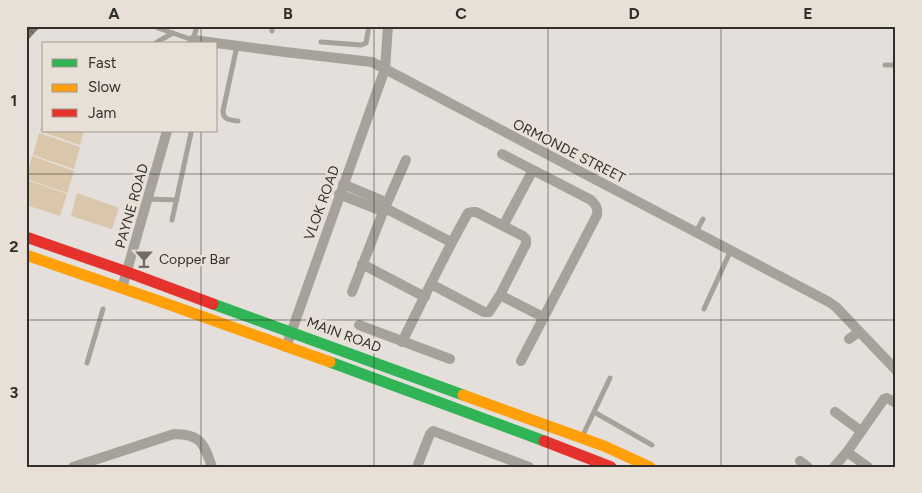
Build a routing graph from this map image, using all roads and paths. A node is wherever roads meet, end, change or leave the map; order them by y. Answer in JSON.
{"nodes":[{"id":1,"x":197,"y":26,"type":"edge"},
{"id":2,"x":369,"y":26,"type":"edge"},
{"id":3,"x":388,"y":26,"type":"edge"},
{"id":4,"x":158,"y":28,"type":"dead end"},
{"id":5,"x":172,"y":33,"type":"junction"},
{"id":6,"x":157,"y":42,"type":"dead end"},
{"id":7,"x":192,"y":42,"type":"edge"},
{"id":8,"x":321,"y":42,"type":"dead end"},
{"id":9,"x":218,"y":44,"type":"edge"},
{"id":10,"x":237,"y":46,"type":"junction"},
{"id":11,"x":885,"y":65,"type":"dead end"},
{"id":12,"x":896,"y":65,"type":"edge"},
{"id":13,"x":385,"y":70,"type":"junction"},
{"id":14,"x":238,"y":121,"type":"dead end"},
{"id":15,"x":167,"y":132,"type":"edge"},
{"id":16,"x":190,"y":133,"type":"dead end"},
{"id":17,"x":502,"y":154,"type":"dead end"},
{"id":18,"x":406,"y":160,"type":"dead end"},
{"id":19,"x":533,"y":170,"type":"junction"},
{"id":20,"x":341,"y":189,"type":"junction"},
{"id":21,"x":148,"y":199,"type":"junction"},
{"id":22,"x":177,"y":200,"type":"junction"},
{"id":23,"x":385,"y":208,"type":"junction"},
{"id":24,"x":703,"y":219,"type":"dead end"},
{"id":25,"x":172,"y":220,"type":"dead end"},
{"id":26,"x":502,"y":226,"type":"junction"},
{"id":27,"x":696,"y":232,"type":"junction"},
{"id":28,"x":26,"y":237,"type":"edge"},
{"id":29,"x":451,"y":242,"type":"junction"},
{"id":30,"x":731,"y":250,"type":"junction"},
{"id":31,"x":26,"y":255,"type":"edge"},
{"id":32,"x":362,"y":264,"type":"junction"},
{"id":33,"x":127,"y":272,"type":"junction"},
{"id":34,"x":431,"y":284,"type":"junction"},
{"id":35,"x":122,"y":288,"type":"junction"},
{"id":36,"x":352,"y":292,"type":"dead end"},
{"id":37,"x":500,"y":294,"type":"junction"},
{"id":38,"x":425,"y":296,"type":"junction"},
{"id":39,"x":102,"y":309,"type":"dead end"},
{"id":40,"x":704,"y":309,"type":"dead end"},
{"id":41,"x":543,"y":317,"type":"junction"},
{"id":42,"x":359,"y":325,"type":"dead end"},
{"id":43,"x":291,"y":331,"type":"junction"},
{"id":44,"x":859,"y":332,"type":"junction"},
{"id":45,"x":849,"y":339,"type":"dead end"},
{"id":46,"x":402,"y":342,"type":"junction"},
{"id":47,"x":286,"y":346,"type":"junction"},
{"id":48,"x":450,"y":359,"type":"dead end"},
{"id":49,"x":521,"y":361,"type":"dead end"},
{"id":50,"x":87,"y":363,"type":"dead end"},
{"id":51,"x":896,"y":370,"type":"edge"},
{"id":52,"x":610,"y":378,"type":"dead end"},
{"id":53,"x":896,"y":403,"type":"edge"},
{"id":54,"x":594,"y":412,"type":"junction"},
{"id":55,"x":835,"y":412,"type":"dead end"},
{"id":56,"x":861,"y":431,"type":"junction"},
{"id":57,"x":582,"y":438,"type":"junction"},
{"id":58,"x":652,"y":445,"type":"dead end"},
{"id":59,"x":847,"y":452,"type":"junction"},
{"id":60,"x":73,"y":467,"type":"edge"},
{"id":61,"x":212,"y":467,"type":"edge"},
{"id":62,"x":417,"y":467,"type":"edge"},
{"id":63,"x":530,"y":467,"type":"edge"},
{"id":64,"x":611,"y":467,"type":"edge"},
{"id":65,"x":650,"y":467,"type":"edge"},
{"id":66,"x":834,"y":467,"type":"edge"},
{"id":67,"x":868,"y":467,"type":"edge"}],
"edges":[{"from":1,"to":7,"type":"lane"},
{"from":2,"to":8,"type":"lane"},
{"from":3,"to":13,"type":"street","name":"VLOK ROAD"},
{"from":4,"to":5,"type":"lane"},
{"from":5,"to":6,"type":"lane"},
{"from":5,"to":7,"type":"lane"},
{"from":9,"to":10,"type":"street","name":"ORMONDE STREET"},
{"from":10,"to":13,"type":"street","name":"ORMONDE STREET"},
{"from":10,"to":14,"type":"lane"},
{"from":11,"to":12,"type":"lane"},
{"from":13,"to":20,"type":"street","name":"VLOK ROAD"},
{"from":13,"to":27,"type":"street","name":"ORMONDE STREET"},
{"from":15,"to":21,"type":"street","name":"PAYNE ROAD"},
{"from":16,"to":22,"type":"lane"},
{"from":17,"to":19,"type":"street"},
{"from":18,"to":23,"type":"street"},
{"from":19,"to":26,"type":"street"},
{"from":19,"to":41,"type":"street"},
{"from":20,"to":23,"type":"street"},
{"from":20,"to":43,"type":"street","name":"VLOK ROAD"},
{"from":21,"to":22,"type":"lane"},
{"from":21,"to":33,"type":"street","name":"PAYNE ROAD"},
{"from":22,"to":25,"type":"lane"},
{"from":23,"to":29,"type":"street"},
{"from":23,"to":32,"type":"street"},
{"from":24,"to":27,"type":"lane"},
{"from":26,"to":29,"type":"street"},
{"from":26,"to":37,"type":"street"},
{"from":27,"to":30,"type":"street","name":"ORMONDE STREET"},
{"from":28,"to":33,"type":"main road","name":"MAIN ROAD"},
{"from":29,"to":34,"type":"street"},
{"from":30,"to":40,"type":"lane"},
{"from":30,"to":44,"type":"street","name":"ORMONDE STREET"},
{"from":31,"to":35,"type":"main road"},
{"from":32,"to":36,"type":"street"},
{"from":32,"to":38,"type":"street"},
{"from":33,"to":35,"type":"street","name":"PAYNE ROAD"},
{"from":33,"to":43,"type":"main road","name":"MAIN ROAD"},
{"from":34,"to":37,"type":"street"},
{"from":34,"to":38,"type":"street"},
{"from":35,"to":47,"type":"main road"},
{"from":37,"to":41,"type":"street"},
{"from":38,"to":46,"type":"street"},
{"from":39,"to":50,"type":"lane"},
{"from":41,"to":49,"type":"street"},
{"from":42,"to":46,"type":"street"},
{"from":43,"to":47,"type":"street","name":"VLOK ROAD"},
{"from":43,"to":57,"type":"main road","name":"MAIN ROAD"},
{"from":44,"to":45,"type":"street"},
{"from":44,"to":51,"type":"street","name":"ORMONDE STREET"},
{"from":46,"to":48,"type":"street"},
{"from":47,"to":64,"type":"main road"},
{"from":52,"to":54,"type":"lane"},
{"from":53,"to":56,"type":"street"},
{"from":54,"to":57,"type":"lane"},
{"from":54,"to":58,"type":"lane"},
{"from":55,"to":56,"type":"street"},
{"from":56,"to":59,"type":"street"},
{"from":57,"to":65,"type":"main road","name":"MAIN ROAD"},
{"from":59,"to":66,"type":"street"},
{"from":59,"to":67,"type":"street"},
{"from":60,"to":61,"type":"street"},
{"from":62,"to":63,"type":"street"}]}
